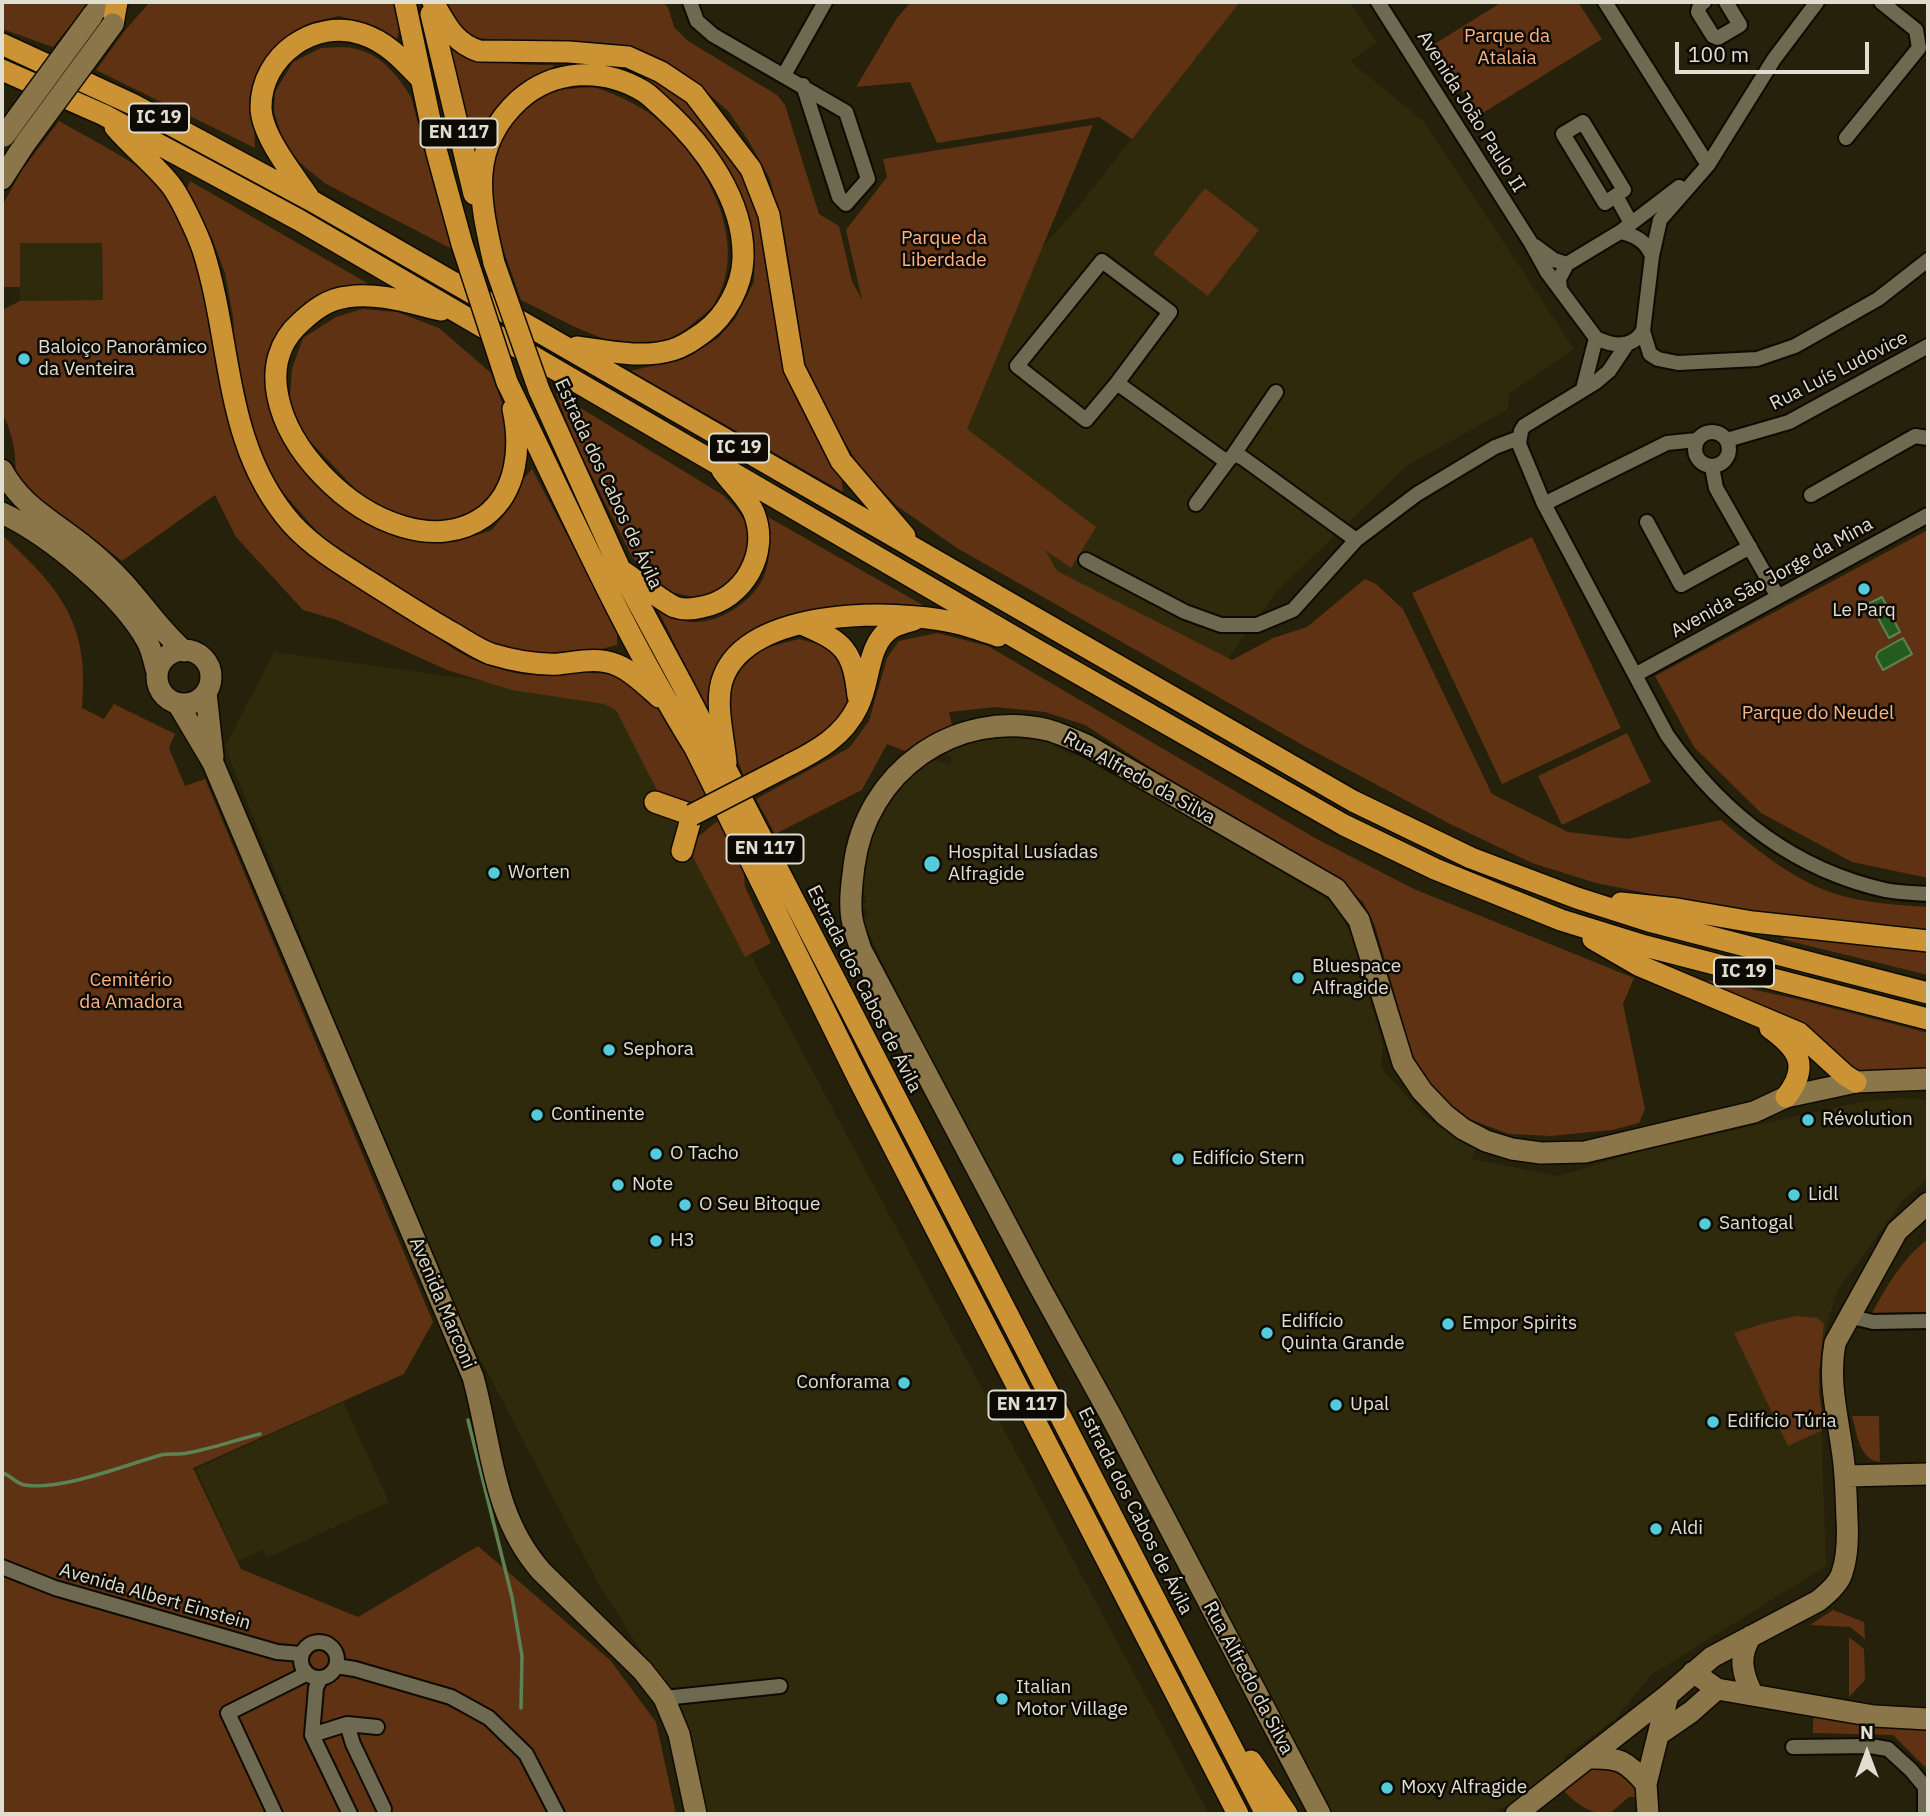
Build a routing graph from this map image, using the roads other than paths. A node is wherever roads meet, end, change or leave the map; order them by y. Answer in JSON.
{"nodes":[{"id":1,"x":117,"y":2,"type":"edge"},
{"id":2,"x":130,"y":2,"type":"edge"},
{"id":3,"x":405,"y":2,"type":"edge"},
{"id":4,"x":431,"y":2,"type":"edge"},
{"id":5,"x":690,"y":2,"type":"edge"},
{"id":6,"x":825,"y":2,"type":"edge"},
{"id":7,"x":1378,"y":2,"type":"edge"},
{"id":8,"x":1605,"y":2,"type":"edge"},
{"id":9,"x":1704,"y":2,"type":"edge"},
{"id":10,"x":1726,"y":2,"type":"edge"},
{"id":11,"x":1817,"y":2,"type":"edge"},
{"id":12,"x":1881,"y":2,"type":"edge"},
{"id":13,"x":97,"y":9,"type":"edge"},
{"id":14,"x":113,"y":24,"type":"junction"},
{"id":15,"x":2,"y":44,"type":"edge"},
{"id":16,"x":2,"y":70,"type":"edge"},
{"id":17,"x":784,"y":75,"type":"junction"},
{"id":18,"x":421,"y":79,"type":"junction"},
{"id":19,"x":803,"y":85,"type":"junction"},
{"id":20,"x":104,"y":115,"type":"junction"},
{"id":21,"x":3,"y":137,"type":"edge"},
{"id":22,"x":1846,"y":138,"type":"dead end"},
{"id":23,"x":1708,"y":165,"type":"junction"},
{"id":24,"x":2,"y":179,"type":"edge"},
{"id":25,"x":1616,"y":196,"type":"junction"},
{"id":26,"x":312,"y":201,"type":"junction"},
{"id":27,"x":1626,"y":227,"type":"junction"},
{"id":28,"x":1531,"y":243,"type":"junction"},
{"id":29,"x":1652,"y":256,"type":"junction"},
{"id":30,"x":1928,"y":260,"type":"edge"},
{"id":31,"x":494,"y":263,"type":"junction"},
{"id":32,"x":1567,"y":264,"type":"junction"},
{"id":33,"x":1560,"y":289,"type":"junction"},
{"id":34,"x":463,"y":314,"type":"junction"},
{"id":35,"x":1643,"y":331,"type":"junction"},
{"id":36,"x":1596,"y":338,"type":"junction"},
{"id":37,"x":1627,"y":344,"type":"junction"},
{"id":38,"x":564,"y":346,"type":"junction"},
{"id":39,"x":1928,"y":346,"type":"edge"},
{"id":40,"x":508,"y":382,"type":"junction"},
{"id":41,"x":1117,"y":383,"type":"junction"},
{"id":42,"x":1583,"y":389,"type":"junction"},
{"id":43,"x":1276,"y":392,"type":"dead end"},
{"id":44,"x":1519,"y":438,"type":"junction"},
{"id":45,"x":1928,"y":438,"type":"edge"},
{"id":46,"x":1697,"y":440,"type":"junction"},
{"id":47,"x":1727,"y":440,"type":"junction"},
{"id":48,"x":1231,"y":458,"type":"junction"},
{"id":49,"x":716,"y":463,"type":"junction"},
{"id":50,"x":1712,"y":467,"type":"junction"},
{"id":51,"x":2,"y":470,"type":"edge"},
{"id":52,"x":1811,"y":495,"type":"dead end"},
{"id":53,"x":1196,"y":504,"type":"dead end"},
{"id":54,"x":1544,"y":504,"type":"junction"},
{"id":55,"x":2,"y":513,"type":"edge"},
{"id":56,"x":1928,"y":515,"type":"edge"},
{"id":57,"x":1647,"y":522,"type":"dead end"},
{"id":58,"x":1356,"y":540,"type":"junction"},
{"id":59,"x":1750,"y":547,"type":"junction"},
{"id":60,"x":915,"y":548,"type":"junction"},
{"id":61,"x":1086,"y":560,"type":"dead end"},
{"id":62,"x":620,"y":569,"type":"junction"},
{"id":63,"x":1778,"y":597,"type":"junction"},
{"id":64,"x":919,"y":618,"type":"junction"},
{"id":65,"x":800,"y":623,"type":"junction"},
{"id":66,"x":1030,"y":646,"type":"junction"},
{"id":67,"x":184,"y":651,"type":"junction"},
{"id":68,"x":157,"y":672,"type":"junction"},
{"id":69,"x":1635,"y":675,"type":"junction"},
{"id":70,"x":206,"y":692,"type":"junction"},
{"id":71,"x":178,"y":704,"type":"junction"},
{"id":72,"x":859,"y":704,"type":"junction"},
{"id":73,"x":668,"y":705,"type":"junction"},
{"id":74,"x":213,"y":763,"type":"junction"},
{"id":75,"x":727,"y":775,"type":"junction"},
{"id":76,"x":655,"y":802,"type":"dead end"},
{"id":77,"x":692,"y":815,"type":"junction"},
{"id":78,"x":682,"y":851,"type":"dead end"},
{"id":79,"x":1928,"y":894,"type":"edge"},
{"id":80,"x":1577,"y":898,"type":"junction"},
{"id":81,"x":1561,"y":920,"type":"junction"},
{"id":82,"x":1928,"y":941,"type":"edge"},
{"id":83,"x":1928,"y":993,"type":"edge"},
{"id":84,"x":1748,"y":1013,"type":"junction"},
{"id":85,"x":1928,"y":1019,"type":"edge"},
{"id":86,"x":1928,"y":1079,"type":"edge"},
{"id":87,"x":1856,"y":1082,"type":"junction"},
{"id":88,"x":1888,"y":1091,"type":"junction"},
{"id":89,"x":1928,"y":1093,"type":"edge"},
{"id":90,"x":1786,"y":1097,"type":"junction"},
{"id":91,"x":1754,"y":1112,"type":"junction"},
{"id":92,"x":1928,"y":1203,"type":"edge"},
{"id":93,"x":1848,"y":1316,"type":"junction"},
{"id":94,"x":1928,"y":1321,"type":"edge"},
{"id":95,"x":1928,"y":1474,"type":"edge"},
{"id":96,"x":1846,"y":1476,"type":"junction"},
{"id":97,"x":2,"y":1567,"type":"edge"},
{"id":98,"x":1751,"y":1636,"type":"junction"},
{"id":99,"x":301,"y":1654,"type":"junction"},
{"id":100,"x":336,"y":1666,"type":"junction"},
{"id":101,"x":1693,"y":1672,"type":"junction"},
{"id":102,"x":313,"y":1676,"type":"junction"},
{"id":103,"x":780,"y":1686,"type":"dead end"},
{"id":104,"x":1717,"y":1689,"type":"junction"},
{"id":105,"x":1668,"y":1695,"type":"junction"},
{"id":106,"x":1753,"y":1695,"type":"junction"},
{"id":107,"x":664,"y":1698,"type":"junction"},
{"id":108,"x":1928,"y":1719,"type":"edge"},
{"id":109,"x":347,"y":1724,"type":"junction"},
{"id":110,"x":377,"y":1727,"type":"dead end"},
{"id":111,"x":1659,"y":1734,"type":"junction"},
{"id":112,"x":312,"y":1735,"type":"junction"},
{"id":113,"x":1793,"y":1747,"type":"dead end"},
{"id":114,"x":1588,"y":1758,"type":"junction"},
{"id":115,"x":1646,"y":1784,"type":"junction"},
{"id":116,"x":1225,"y":1791,"type":"junction"},
{"id":117,"x":384,"y":1809,"type":"dead end"},
{"id":118,"x":1282,"y":1812,"type":"edge"},
{"id":119,"x":275,"y":1814,"type":"edge"},
{"id":120,"x":350,"y":1814,"type":"edge"},
{"id":121,"x":557,"y":1814,"type":"edge"},
{"id":122,"x":696,"y":1814,"type":"edge"},
{"id":123,"x":1231,"y":1814,"type":"edge"},
{"id":124,"x":1238,"y":1814,"type":"edge"},
{"id":125,"x":1320,"y":1814,"type":"edge"},
{"id":126,"x":1516,"y":1814,"type":"edge"},
{"id":127,"x":1647,"y":1814,"type":"edge"},
{"id":128,"x":1925,"y":1814,"type":"edge"}],
"edges":[{"from":1,"to":14,"type":"highway"},
{"from":2,"to":14,"type":"street"},
{"from":3,"to":18,"type":"highway","number":"EN 117"},
{"from":4,"to":31,"type":"highway","name":"Estrada dos Cabos de Ávila","number":"EN 117"},
{"from":4,"to":60,"type":"highway"},
{"from":5,"to":17,"type":"street"},
{"from":6,"to":17,"type":"street"},
{"from":7,"to":28,"type":"street","name":"Avenida João Paulo II"},
{"from":8,"to":23,"type":"street"},
{"from":9,"to":10,"type":"street"},
{"from":11,"to":23,"type":"street"},
{"from":12,"to":22,"type":"street"},
{"from":13,"to":21,"type":"street","bridge":true},
{"from":14,"to":24,"type":"street","bridge":true},
{"from":15,"to":26,"type":"highway","number":"IC 19"},
{"from":16,"to":20,"type":"highway","number":"IC 19"},
{"from":17,"to":19,"type":"street"},
{"from":18,"to":26,"type":"highway"},
{"from":18,"to":40,"type":"highway","number":"EN 117","bridge":true},
{"from":19,"to":19,"type":"street"},
{"from":20,"to":34,"type":"highway","number":"IC 19"},
{"from":20,"to":73,"type":"highway"},
{"from":23,"to":27,"type":"street"},
{"from":23,"to":29,"type":"street"},
{"from":25,"to":25,"type":"street"},
{"from":25,"to":27,"type":"street"},
{"from":26,"to":38,"type":"highway","number":"IC 19"},
{"from":27,"to":29,"type":"street"},
{"from":27,"to":32,"type":"street"},
{"from":28,"to":32,"type":"street","name":"Avenida João Paulo II"},
{"from":28,"to":33,"type":"street","name":"Avenida João Paulo II"},
{"from":29,"to":35,"type":"street"},
{"from":30,"to":35,"type":"street"},
{"from":31,"to":38,"type":"highway"},
{"from":31,"to":62,"type":"highway","name":"Estrada dos Cabos de Ávila","number":"EN 117","bridge":true},
{"from":32,"to":33,"type":"street"},
{"from":33,"to":36,"type":"street"},
{"from":34,"to":40,"type":"highway"},
{"from":34,"to":49,"type":"highway","number":"IC 19"},
{"from":35,"to":37,"type":"street"},
{"from":36,"to":37,"type":"street"},
{"from":36,"to":42,"type":"street"},
{"from":37,"to":42,"type":"street"},
{"from":38,"to":60,"type":"highway","number":"IC 19"},
{"from":39,"to":47,"type":"street","name":"Rua Luís Ludovice"},
{"from":40,"to":73,"type":"highway","number":"EN 117"},
{"from":41,"to":41,"type":"street"},
{"from":41,"to":48,"type":"street"},
{"from":42,"to":44,"type":"street"},
{"from":43,"to":48,"type":"street"},
{"from":44,"to":54,"type":"street"},
{"from":44,"to":58,"type":"street"},
{"from":45,"to":52,"type":"street"},
{"from":46,"to":47,"type":"street"},
{"from":46,"to":50,"type":"street"},
{"from":46,"to":54,"type":"street"},
{"from":47,"to":50,"type":"street"},
{"from":48,"to":53,"type":"street"},
{"from":48,"to":58,"type":"street"},
{"from":49,"to":62,"type":"highway"},
{"from":49,"to":66,"type":"highway","number":"IC 19"},
{"from":50,"to":59,"type":"street"},
{"from":51,"to":67,"type":"street"},
{"from":54,"to":69,"type":"street"},
{"from":55,"to":68,"type":"street"},
{"from":56,"to":63,"type":"street","name":"Avenida São Jorge da Mina"},
{"from":57,"to":59,"type":"street"},
{"from":58,"to":61,"type":"street"},
{"from":59,"to":63,"type":"street"},
{"from":60,"to":80,"type":"highway","number":"IC 19"},
{"from":62,"to":75,"type":"highway","name":"Estrada dos Cabos de Ávila","number":"EN 117"},
{"from":63,"to":69,"type":"street","name":"Avenida São Jorge da Mina"},
{"from":64,"to":65,"type":"highway"},
{"from":64,"to":66,"type":"highway"},
{"from":64,"to":72,"type":"highway"},
{"from":65,"to":72,"type":"highway"},
{"from":65,"to":75,"type":"highway"},
{"from":66,"to":81,"type":"highway","number":"IC 19"},
{"from":67,"to":68,"type":"street"},
{"from":67,"to":70,"type":"street"},
{"from":68,"to":71,"type":"street"},
{"from":69,"to":79,"type":"street"},
{"from":70,"to":71,"type":"street"},
{"from":70,"to":74,"type":"street","name":"Avenida Marconi"},
{"from":71,"to":74,"type":"street","name":"Avenida Marconi"},
{"from":72,"to":77,"type":"highway","bridge":true},
{"from":73,"to":116,"type":"highway","number":"EN 117"},
{"from":74,"to":107,"type":"street","name":"Avenida Marconi"},
{"from":75,"to":118,"type":"highway","name":"Estrada dos Cabos de Ávila","number":"EN 117"},
{"from":76,"to":77,"type":"highway"},
{"from":77,"to":78,"type":"highway"},
{"from":80,"to":82,"type":"highway"},
{"from":80,"to":83,"type":"highway","number":"IC 19"},
{"from":81,"to":84,"type":"highway"},
{"from":81,"to":85,"type":"highway","number":"IC 19"},
{"from":84,"to":87,"type":"highway"},
{"from":84,"to":90,"type":"highway"},
{"from":86,"to":87,"type":"street","name":"Rua Alfredo da Silva"},
{"from":87,"to":88,"type":"street","name":"Rua Alfredo da Silva"},
{"from":87,"to":90,"type":"street","name":"Rua Alfredo da Silva"},
{"from":88,"to":89,"type":"street","name":"Rua Alfredo da Silva"},
{"from":88,"to":91,"type":"street","name":"Rua Alfredo da Silva"},
{"from":90,"to":91,"type":"street","name":"Rua Alfredo da Silva"},
{"from":91,"to":125,"type":"street","name":"Rua Alfredo da Silva"},
{"from":92,"to":93,"type":"street"},
{"from":93,"to":94,"type":"street"},
{"from":93,"to":96,"type":"street"},
{"from":95,"to":96,"type":"street"},
{"from":96,"to":98,"type":"street"},
{"from":97,"to":99,"type":"street","name":"Avenida Albert Einstein"},
{"from":98,"to":101,"type":"street"},
{"from":98,"to":106,"type":"street"},
{"from":99,"to":100,"type":"street"},
{"from":99,"to":102,"type":"street"},
{"from":100,"to":102,"type":"street"},
{"from":100,"to":121,"type":"street"},
{"from":101,"to":104,"type":"street"},
{"from":101,"to":105,"type":"street"},
{"from":102,"to":112,"type":"street"},
{"from":102,"to":119,"type":"street"},
{"from":103,"to":107,"type":"street"},
{"from":104,"to":106,"type":"street"},
{"from":104,"to":111,"type":"street"},
{"from":105,"to":111,"type":"street"},
{"from":105,"to":114,"type":"street"},
{"from":106,"to":108,"type":"street"},
{"from":107,"to":122,"type":"street","name":"Avenida Marconi"},
{"from":109,"to":110,"type":"street"},
{"from":109,"to":112,"type":"street"},
{"from":109,"to":117,"type":"street"},
{"from":111,"to":115,"type":"street"},
{"from":112,"to":120,"type":"street"},
{"from":113,"to":128,"type":"street"},
{"from":114,"to":115,"type":"street"},
{"from":114,"to":126,"type":"street"},
{"from":115,"to":127,"type":"street"},
{"from":116,"to":123,"type":"highway"},
{"from":116,"to":124,"type":"highway","number":"EN 117"}]}
